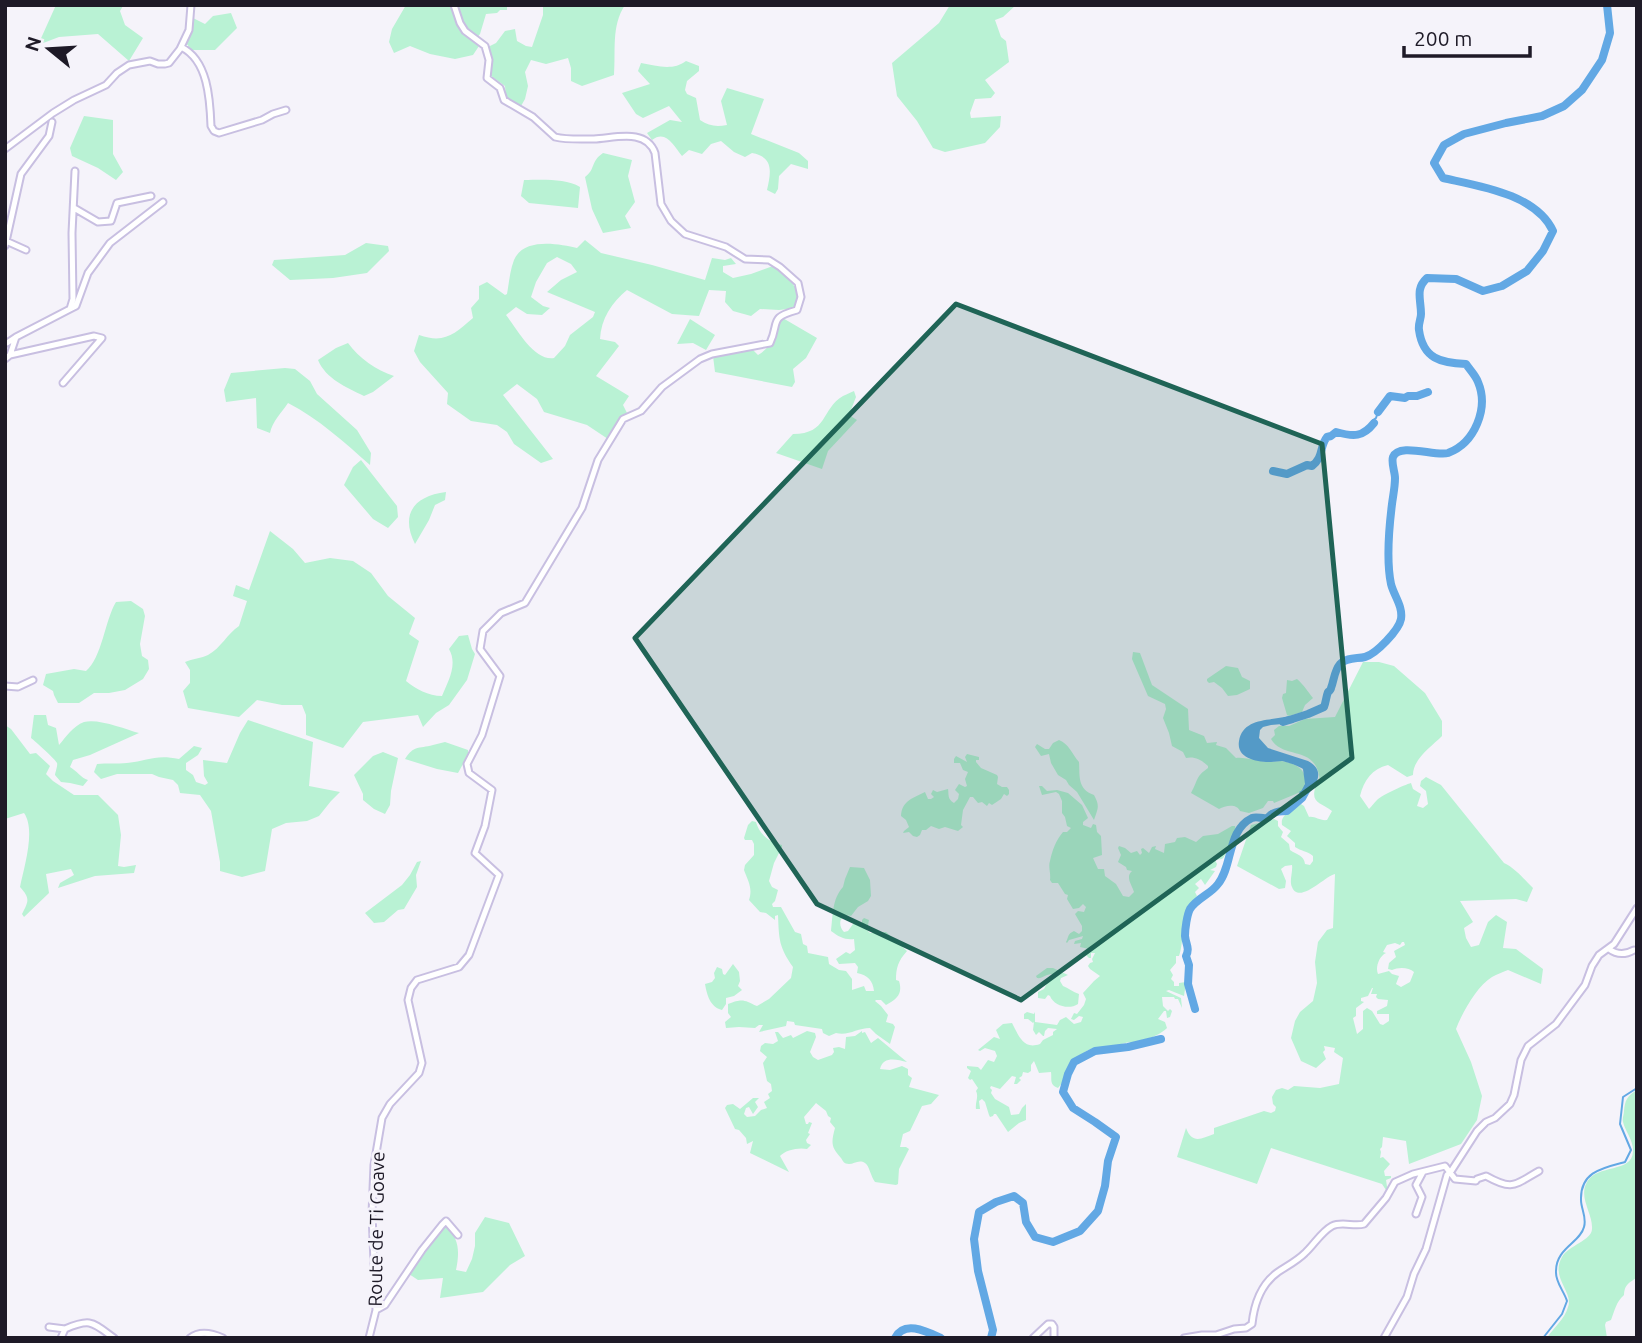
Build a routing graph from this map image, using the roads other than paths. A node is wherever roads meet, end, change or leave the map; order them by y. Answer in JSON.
{"nodes":[{"id":1,"x":191,"y":5,"type":"edge"},
{"id":2,"x":454,"y":5,"type":"edge"},
{"id":3,"x":181,"y":47,"type":"junction"},
{"id":4,"x":286,"y":110,"type":"dead end"},
{"id":5,"x":52,"y":122,"type":"dead end"},
{"id":6,"x":5,"y":149,"type":"edge"},
{"id":7,"x":75,"y":171,"type":"dead end"},
{"id":8,"x":151,"y":197,"type":"dead end"},
{"id":9,"x":163,"y":202,"type":"dead end"},
{"id":10,"x":74,"y":208,"type":"junction"},
{"id":11,"x":6,"y":243,"type":"edge"},
{"id":12,"x":26,"y":250,"type":"dead end"},
{"id":13,"x":70,"y":309,"type":"junction"},
{"id":14,"x":16,"y":337,"type":"junction"},
{"id":15,"x":5,"y":342,"type":"edge"},
{"id":16,"x":8,"y":357,"type":"edge"},
{"id":17,"x":64,"y":383,"type":"dead end"},
{"id":18,"x":33,"y":680,"type":"dead end"},
{"id":19,"x":5,"y":686,"type":"edge"},
{"id":20,"x":1637,"y":908,"type":"edge"},
{"id":21,"x":1609,"y":949,"type":"junction"},
{"id":22,"x":1634,"y":950,"type":"dead end"},
{"id":23,"x":1539,"y":1171,"type":"dead end"},
{"id":24,"x":1423,"y":1172,"type":"junction"},
{"id":25,"x":1450,"y":1173,"type":"junction"},
{"id":26,"x":1416,"y":1214,"type":"dead end"},
{"id":27,"x":458,"y":1235,"type":"dead end"},
{"id":28,"x":376,"y":1310,"type":"junction"},
{"id":29,"x":49,"y":1327,"type":"dead end"},
{"id":30,"x":65,"y":1329,"type":"junction"},
{"id":31,"x":61,"y":1338,"type":"edge"},
{"id":32,"x":114,"y":1338,"type":"edge"},
{"id":33,"x":190,"y":1338,"type":"edge"},
{"id":34,"x":223,"y":1338,"type":"edge"},
{"id":35,"x":369,"y":1338,"type":"edge"},
{"id":36,"x":1033,"y":1338,"type":"edge"},
{"id":37,"x":1054,"y":1338,"type":"edge"},
{"id":38,"x":1184,"y":1338,"type":"edge"},
{"id":39,"x":1384,"y":1338,"type":"edge"}],
"edges":[{"from":1,"to":3,"type":"street"},
{"from":2,"to":28,"type":"street","name":"Route de Ti Goave"},
{"from":3,"to":4,"type":"street"},
{"from":3,"to":6,"type":"street"},
{"from":5,"to":11,"type":"street"},
{"from":7,"to":10,"type":"street"},
{"from":8,"to":10,"type":"street"},
{"from":9,"to":13,"type":"street"},
{"from":10,"to":13,"type":"street"},
{"from":11,"to":12,"type":"street"},
{"from":13,"to":14,"type":"street"},
{"from":14,"to":15,"type":"street"},
{"from":14,"to":16,"type":"street"},
{"from":16,"to":17,"type":"street"},
{"from":18,"to":19,"type":"street"},
{"from":20,"to":21,"type":"street"},
{"from":21,"to":22,"type":"street"},
{"from":21,"to":25,"type":"street"},
{"from":23,"to":25,"type":"street"},
{"from":24,"to":25,"type":"street"},
{"from":24,"to":26,"type":"street"},
{"from":24,"to":38,"type":"street"},
{"from":25,"to":39,"type":"street"},
{"from":27,"to":28,"type":"street"},
{"from":28,"to":35,"type":"street","name":"Route de Ti Goave"},
{"from":29,"to":30,"type":"street"},
{"from":30,"to":31,"type":"street"},
{"from":30,"to":32,"type":"street"},
{"from":33,"to":34,"type":"street"},
{"from":36,"to":37,"type":"street"}]}
